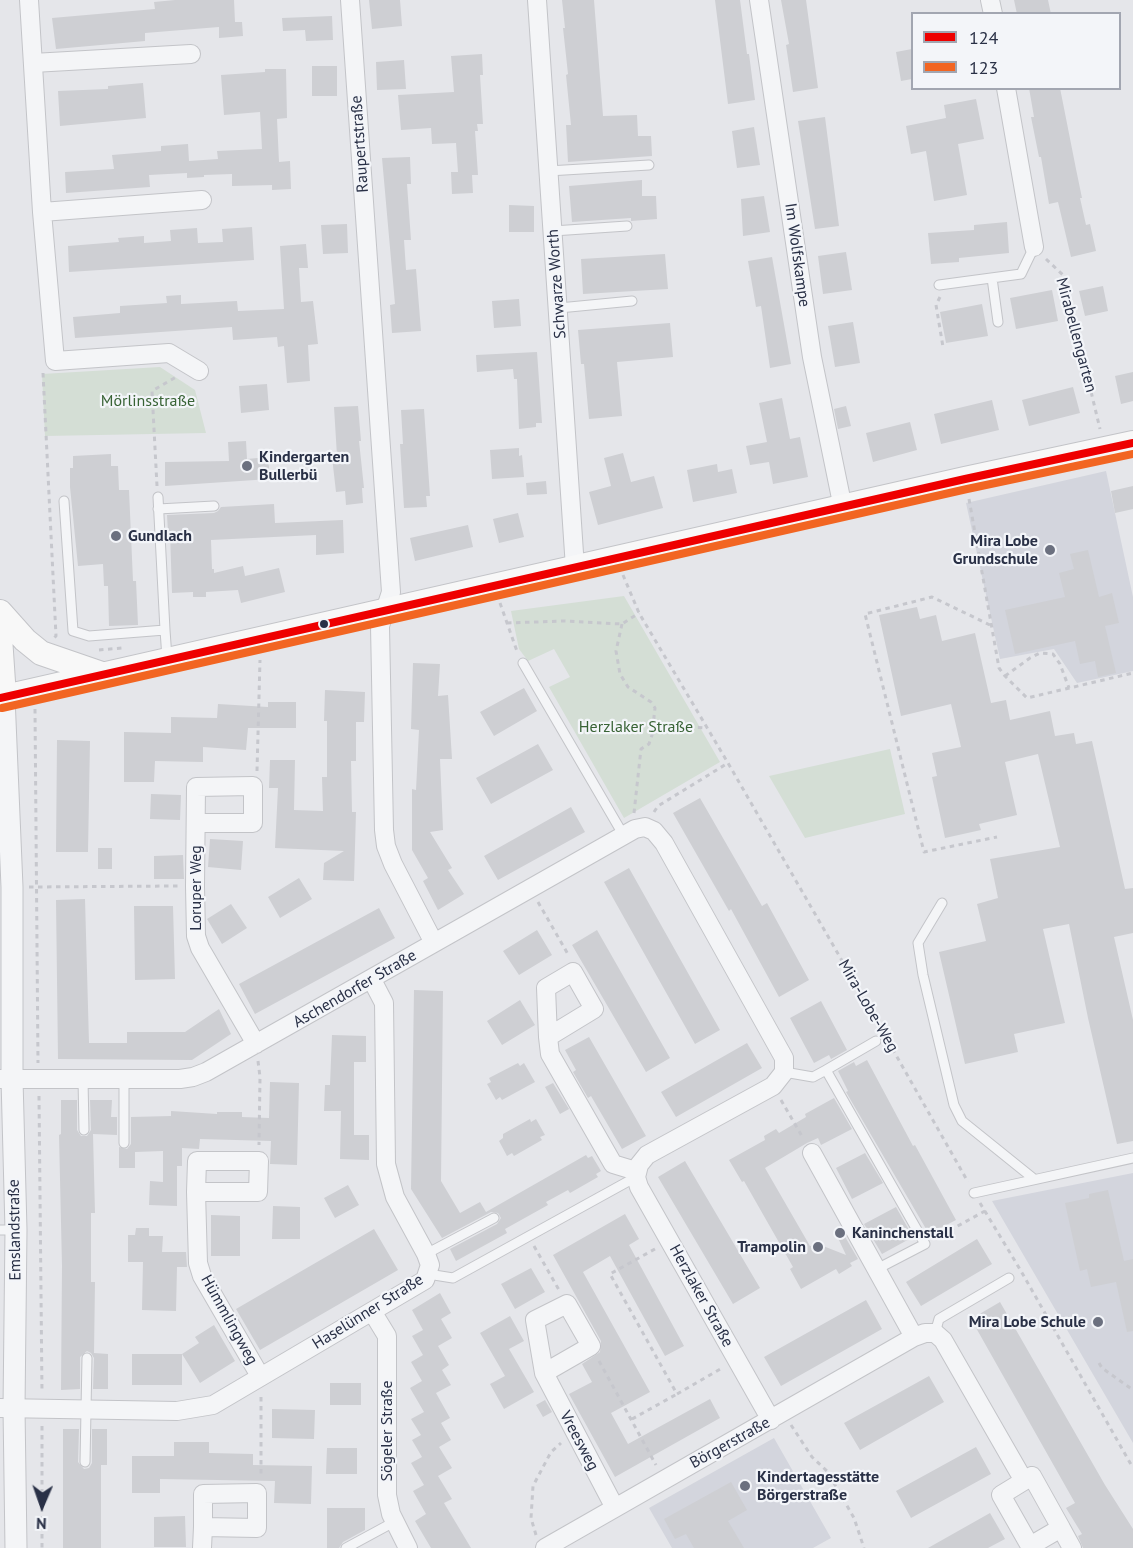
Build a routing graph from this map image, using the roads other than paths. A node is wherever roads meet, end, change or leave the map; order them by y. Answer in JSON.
{"nodes":[{"id":1,"x":29,"y":0,"type":"edge"},
{"id":2,"x":350,"y":0,"type":"edge"},
{"id":3,"x":537,"y":0,"type":"edge"},
{"id":4,"x":759,"y":0,"type":"edge"},
{"id":5,"x":191,"y":54,"type":"dead end"},
{"id":6,"x":33,"y":63,"type":"junction"},
{"id":7,"x":1006,"y":90,"type":"edge"},
{"id":8,"x":649,"y":165,"type":"dead end"},
{"id":9,"x":548,"y":171,"type":"junction"},
{"id":10,"x":202,"y":200,"type":"dead end"},
{"id":11,"x":42,"y":212,"type":"junction"},
{"id":12,"x":627,"y":226,"type":"dead end"},
{"id":13,"x":553,"y":231,"type":"junction"},
{"id":14,"x":1034,"y":247,"type":"joint"},
{"id":15,"x":992,"y":278,"type":"junction"},
{"id":16,"x":942,"y":285,"type":"road end"},
{"id":17,"x":632,"y":300,"type":"dead end"},
{"id":18,"x":559,"y":308,"type":"junction"},
{"id":19,"x":998,"y":322,"type":"dead end"},
{"id":20,"x":194,"y":368,"type":"road end"},
{"id":21,"x":1133,"y":443,"type":"edge"},
{"id":22,"x":158,"y":497,"type":"road end"},
{"id":23,"x":64,"y":501,"type":"dead end"},
{"id":24,"x":214,"y":506,"type":"dead end"},
{"id":25,"x":843,"y":508,"type":"junction"},
{"id":26,"x":158,"y":509,"type":"junction"},
{"id":27,"x":575,"y":568,"type":"junction"},
{"id":28,"x":385,"y":610,"type":"junction"},
{"id":29,"x":0,"y":612,"type":"edge"},
{"id":30,"x":165,"y":630,"type":"junction"},
{"id":31,"x":0,"y":637,"type":"edge"},
{"id":32,"x":167,"y":660,"type":"junction"},
{"id":33,"x":523,"y":663,"type":"road end"},
{"id":34,"x":104,"y":674,"type":"junction"},
{"id":35,"x":2,"y":697,"type":"edge"},
{"id":36,"x":5,"y":806,"type":"edge"},
{"id":37,"x":197,"y":824,"type":"junction"},
{"id":38,"x":635,"y":830,"type":"junction"},
{"id":39,"x":942,"y":903,"type":"dead end"},
{"id":40,"x":434,"y":943,"type":"junction"},
{"id":41,"x":372,"y":980,"type":"junction"},
{"id":42,"x":548,"y":1037,"type":"junction"},
{"id":43,"x":876,"y":1041,"type":"dead end"},
{"id":44,"x":256,"y":1044,"type":"junction"},
{"id":45,"x":826,"y":1070,"type":"junction"},
{"id":46,"x":124,"y":1078,"type":"junction"},
{"id":47,"x":6,"y":1079,"type":"edge"},
{"id":48,"x":83,"y":1079,"type":"junction"},
{"id":49,"x":779,"y":1079,"type":"junction"},
{"id":50,"x":84,"y":1130,"type":"dead end"},
{"id":51,"x":124,"y":1143,"type":"dead end"},
{"id":52,"x":812,"y":1153,"type":"road end"},
{"id":53,"x":1133,"y":1158,"type":"edge"},
{"id":54,"x":636,"y":1174,"type":"junction"},
{"id":55,"x":1034,"y":1179,"type":"junction"},
{"id":56,"x":196,"y":1192,"type":"junction"},
{"id":57,"x":974,"y":1193,"type":"road end"},
{"id":58,"x":494,"y":1218,"type":"dead end"},
{"id":59,"x":8,"y":1230,"type":"edge"},
{"id":60,"x":426,"y":1254,"type":"junction"},
{"id":61,"x":875,"y":1270,"type":"junction"},
{"id":62,"x":428,"y":1274,"type":"junction"},
{"id":63,"x":1009,"y":1278,"type":"dead end"},
{"id":64,"x":373,"y":1313,"type":"junction"},
{"id":65,"x":935,"y":1333,"type":"junction"},
{"id":66,"x":914,"y":1337,"type":"junction"},
{"id":67,"x":87,"y":1358,"type":"dead end"},
{"id":68,"x":544,"y":1373,"type":"junction"},
{"id":69,"x":260,"y":1376,"type":"junction"},
{"id":70,"x":7,"y":1408,"type":"edge"},
{"id":71,"x":86,"y":1409,"type":"junction"},
{"id":72,"x":778,"y":1416,"type":"junction"},
{"id":73,"x":85,"y":1462,"type":"dead end"},
{"id":74,"x":1024,"y":1481,"type":"junction"},
{"id":75,"x":615,"y":1508,"type":"junction"},
{"id":76,"x":394,"y":1522,"type":"junction"},
{"id":77,"x":202,"y":1527,"type":"junction"},
{"id":78,"x":1061,"y":1528,"type":"junction"},
{"id":79,"x":541,"y":1543,"type":"edge"},
{"id":80,"x":16,"y":1548,"type":"edge"},
{"id":81,"x":202,"y":1548,"type":"edge"},
{"id":82,"x":346,"y":1548,"type":"edge"},
{"id":83,"x":407,"y":1548,"type":"edge"},
{"id":84,"x":1072,"y":1548,"type":"edge"}],
"edges":[{"from":1,"to":6,"type":"street"},
{"from":2,"to":28,"type":"street","name":"Raupertstraße"},
{"from":3,"to":9,"type":"street","name":"Schwarze Worth"},
{"from":4,"to":25,"type":"street","name":"Im Wolfskampe"},
{"from":5,"to":6,"type":"street"},
{"from":6,"to":11,"type":"street"},
{"from":7,"to":14,"type":"street"},
{"from":8,"to":9,"type":"lane"},
{"from":9,"to":13,"type":"street","name":"Schwarze Worth"},
{"from":10,"to":11,"type":"street"},
{"from":11,"to":20,"type":"street"},
{"from":12,"to":13,"type":"lane"},
{"from":13,"to":18,"type":"street","name":"Schwarze Worth"},
{"from":14,"to":15,"type":"lane"},
{"from":15,"to":16,"type":"lane"},
{"from":15,"to":19,"type":"lane"},
{"from":17,"to":18,"type":"lane"},
{"from":18,"to":27,"type":"street","name":"Schwarze Worth"},
{"from":21,"to":25,"type":"main road"},
{"from":22,"to":26,"type":"lane"},
{"from":23,"to":30,"type":"lane"},
{"from":24,"to":26,"type":"lane"},
{"from":25,"to":27,"type":"main road"},
{"from":26,"to":30,"type":"lane"},
{"from":27,"to":28,"type":"main road"},
{"from":28,"to":32,"type":"main road"},
{"from":28,"to":40,"type":"street","name":"Aschendorfer Straße"},
{"from":29,"to":34,"type":"main road"},
{"from":30,"to":32,"type":"lane"},
{"from":31,"to":35,"type":"main road"},
{"from":32,"to":34,"type":"main road"},
{"from":33,"to":38,"type":"lane"},
{"from":34,"to":35,"type":"main road"},
{"from":35,"to":36,"type":"street","name":"Emslandstraße"},
{"from":36,"to":47,"type":"street","name":"Emslandstraße"},
{"from":37,"to":37,"type":"street","name":"Loruper Weg"},
{"from":37,"to":44,"type":"street","name":"Loruper Weg"},
{"from":38,"to":40,"type":"street"},
{"from":38,"to":49,"type":"street"},
{"from":39,"to":55,"type":"lane"},
{"from":40,"to":41,"type":"street","name":"Aschendorfer Straße"},
{"from":41,"to":44,"type":"street","name":"Aschendorfer Straße"},
{"from":41,"to":60,"type":"street","name":"Haselünner Straße"},
{"from":42,"to":42,"type":"street"},
{"from":42,"to":54,"type":"street"},
{"from":43,"to":45,"type":"lane"},
{"from":44,"to":46,"type":"street","name":"Aschendorfer Straße"},
{"from":45,"to":49,"type":"lane"},
{"from":45,"to":61,"type":"lane"},
{"from":46,"to":48,"type":"street","name":"Aschendorfer Straße"},
{"from":46,"to":51,"type":"lane"},
{"from":47,"to":48,"type":"street","name":"Aschendorfer Straße"},
{"from":47,"to":59,"type":"street","name":"Emslandstraße"},
{"from":48,"to":50,"type":"lane"},
{"from":49,"to":54,"type":"street"},
{"from":52,"to":61,"type":"street"},
{"from":53,"to":55,"type":"lane"},
{"from":54,"to":62,"type":"lane"},
{"from":54,"to":72,"type":"street","name":"Herzlaker Straße"},
{"from":55,"to":57,"type":"lane"},
{"from":56,"to":56,"type":"street","name":"Hümmlingweg"},
{"from":56,"to":69,"type":"street","name":"Hümmlingweg"},
{"from":58,"to":60,"type":"lane"},
{"from":59,"to":70,"type":"street","name":"Emslandstraße"},
{"from":60,"to":62,"type":"street","name":"Haselünner Straße"},
{"from":61,"to":66,"type":"street"},
{"from":62,"to":64,"type":"street","name":"Haselünner Straße"},
{"from":63,"to":65,"type":"lane"},
{"from":64,"to":69,"type":"street","name":"Haselünner Straße"},
{"from":64,"to":76,"type":"street","name":"Sögeler Straße"},
{"from":65,"to":66,"type":"street","name":"Börgerstraße"},
{"from":65,"to":74,"type":"street"},
{"from":66,"to":72,"type":"street","name":"Börgerstraße"},
{"from":67,"to":71,"type":"lane"},
{"from":68,"to":68,"type":"street","name":"Vreesweg"},
{"from":68,"to":75,"type":"street","name":"Vreesweg"},
{"from":69,"to":71,"type":"street","name":"Haselünner Straße"},
{"from":70,"to":71,"type":"street","name":"Haselünner Straße"},
{"from":70,"to":80,"type":"street","name":"Emslandstraße"},
{"from":71,"to":73,"type":"lane"},
{"from":72,"to":75,"type":"street","name":"Börgerstraße"},
{"from":74,"to":78,"type":"street"},
{"from":74,"to":78,"type":"street"},
{"from":75,"to":79,"type":"street","name":"Börgerstraße"},
{"from":76,"to":82,"type":"lane"},
{"from":76,"to":83,"type":"street","name":"Sögeler Straße"},
{"from":77,"to":77,"type":"street"},
{"from":77,"to":81,"type":"street"},
{"from":78,"to":84,"type":"street"}]}
